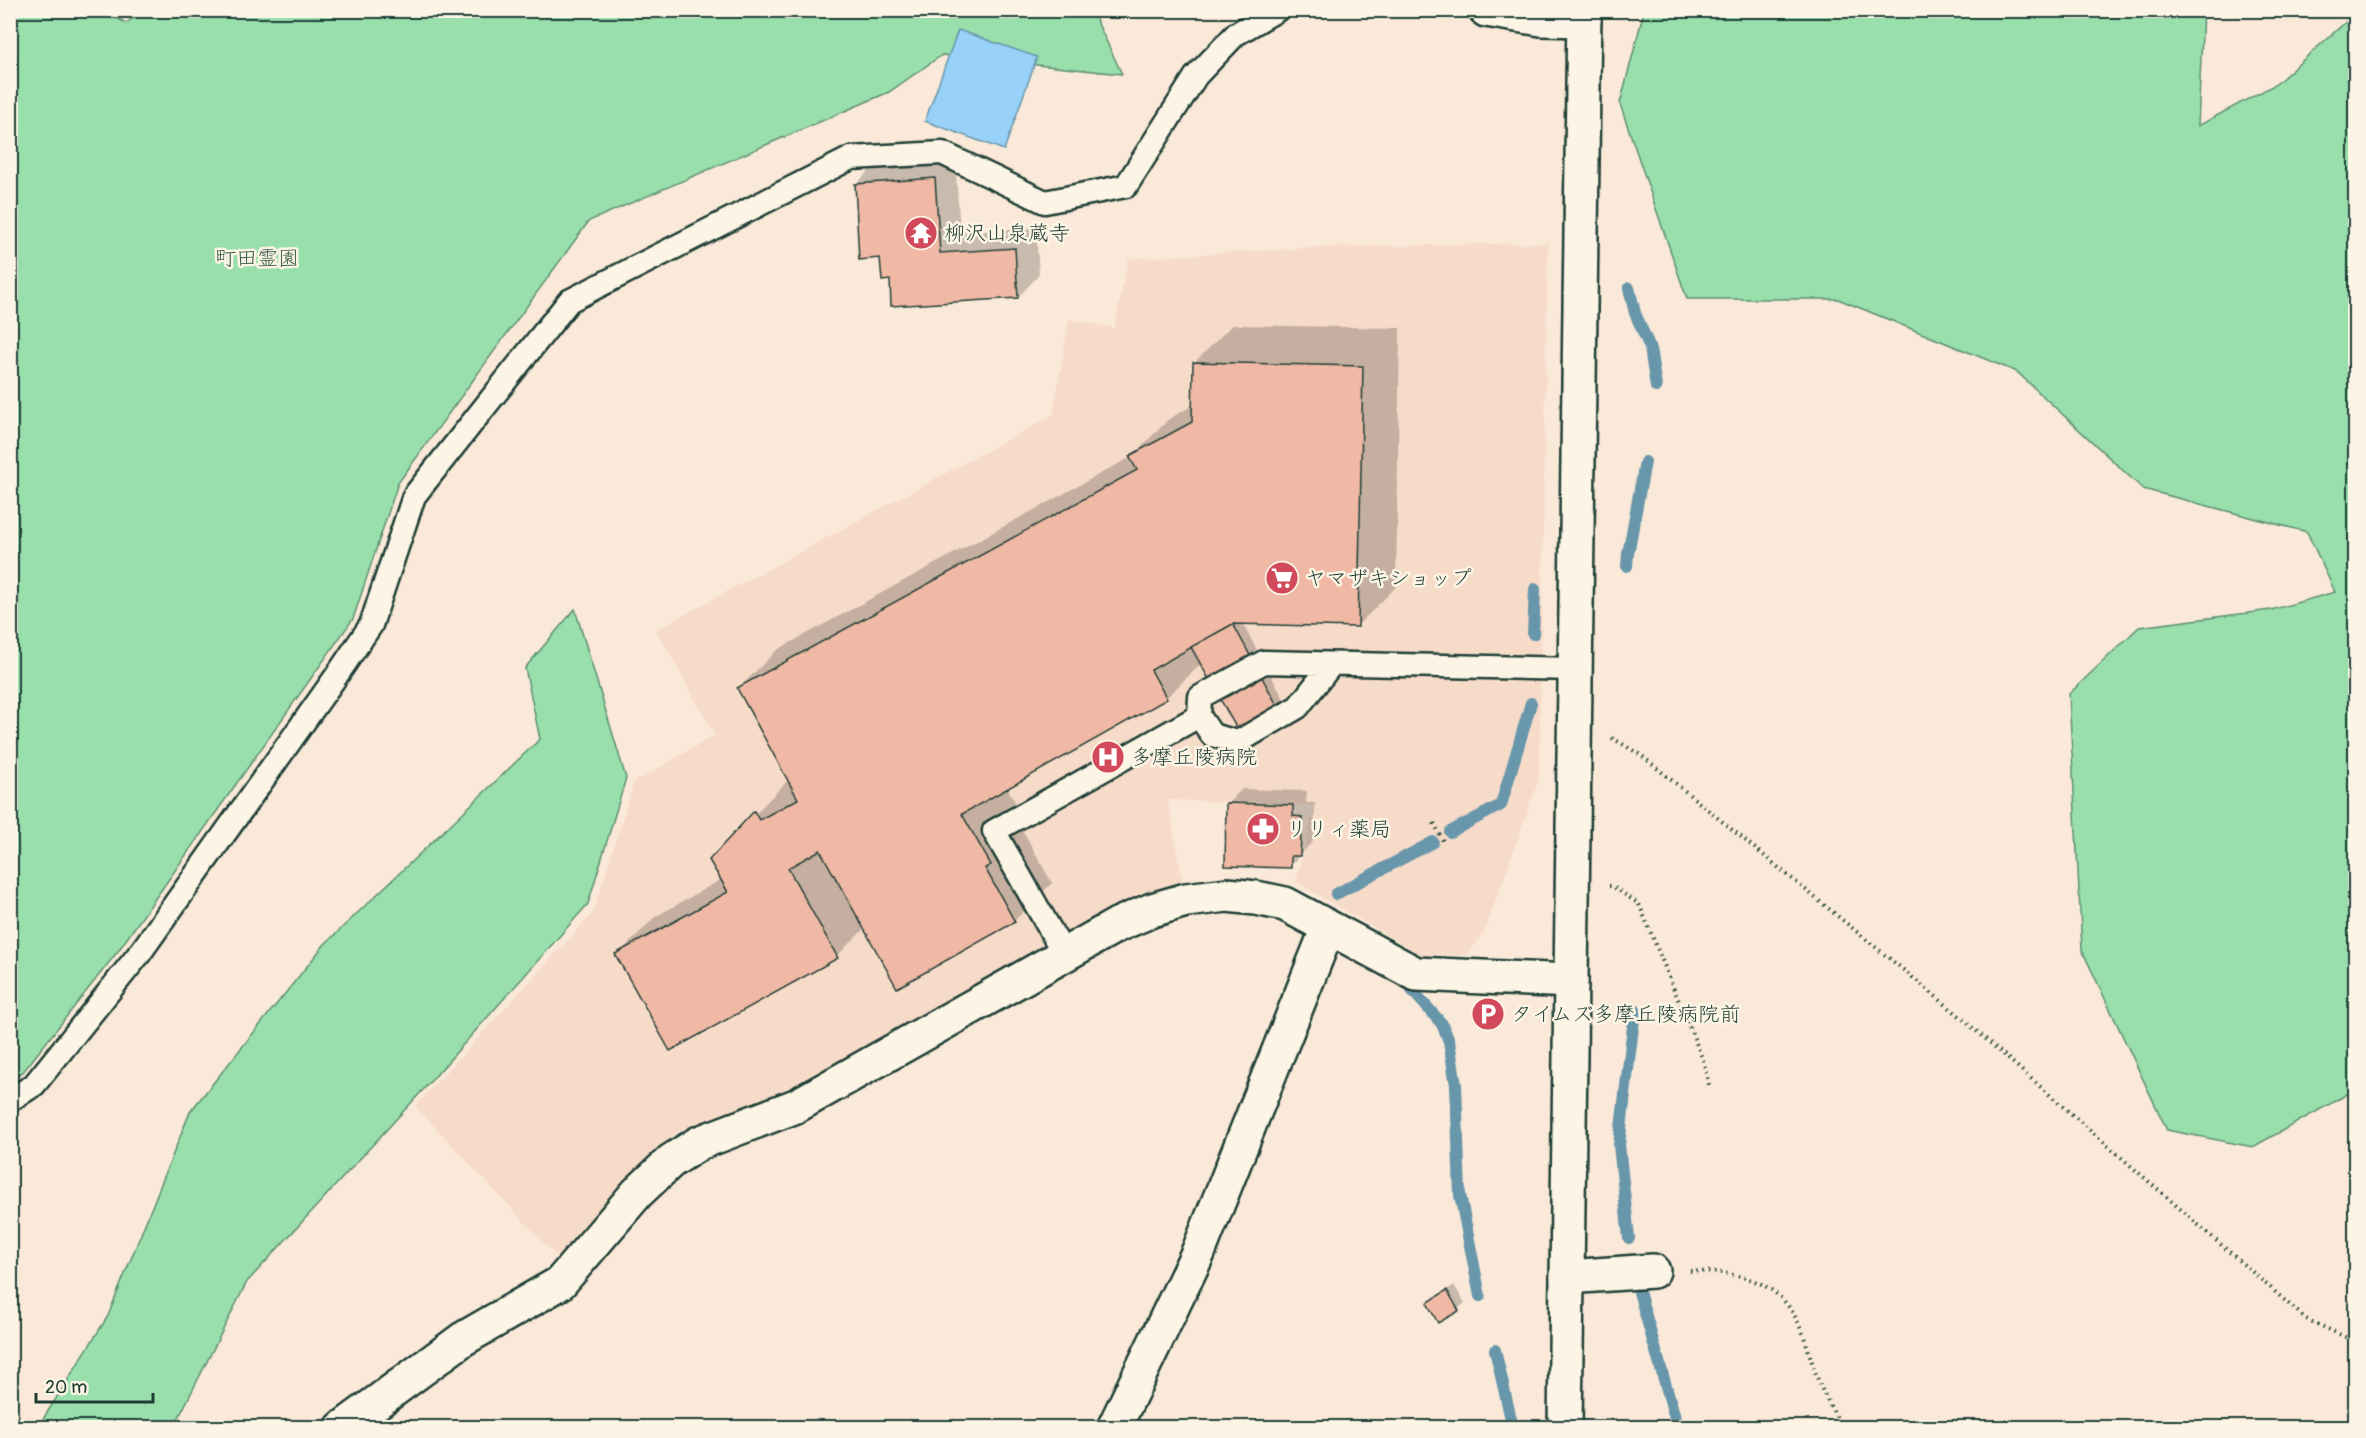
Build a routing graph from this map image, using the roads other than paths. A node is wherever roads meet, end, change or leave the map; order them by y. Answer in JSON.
{"nodes":[{"id":1,"x":1277,"y":10,"type":"edge"},
{"id":2,"x":1486,"y":10,"type":"edge"},
{"id":3,"x":1584,"y":15,"type":"edge"},
{"id":4,"x":1332,"y":664,"type":"junction"},
{"id":5,"x":1575,"y":669,"type":"junction"},
{"id":6,"x":1199,"y":716,"type":"junction"},
{"id":7,"x":1328,"y":928,"type":"junction"},
{"id":8,"x":1064,"y":954,"type":"junction"},
{"id":9,"x":1571,"y":981,"type":"junction"},
{"id":10,"x":10,"y":1101,"type":"edge"},
{"id":11,"x":1653,"y":1271,"type":"road end"},
{"id":12,"x":1567,"y":1277,"type":"junction"},
{"id":13,"x":342,"y":1428,"type":"edge"},
{"id":14,"x":1114,"y":1428,"type":"edge"},
{"id":15,"x":1565,"y":1428,"type":"edge"}],
"edges":[{"from":1,"to":10,"type":"lane"},
{"from":2,"to":3,"type":"street"},
{"from":3,"to":5,"type":"street"},
{"from":4,"to":5,"type":"lane"},
{"from":4,"to":6,"type":"lane"},
{"from":4,"to":6,"type":"lane"},
{"from":5,"to":9,"type":"street"},
{"from":6,"to":8,"type":"lane"},
{"from":7,"to":8,"type":"street"},
{"from":7,"to":9,"type":"street"},
{"from":7,"to":14,"type":"street"},
{"from":8,"to":13,"type":"street"},
{"from":9,"to":12,"type":"street"},
{"from":11,"to":12,"type":"street"},
{"from":12,"to":15,"type":"street"}]}
